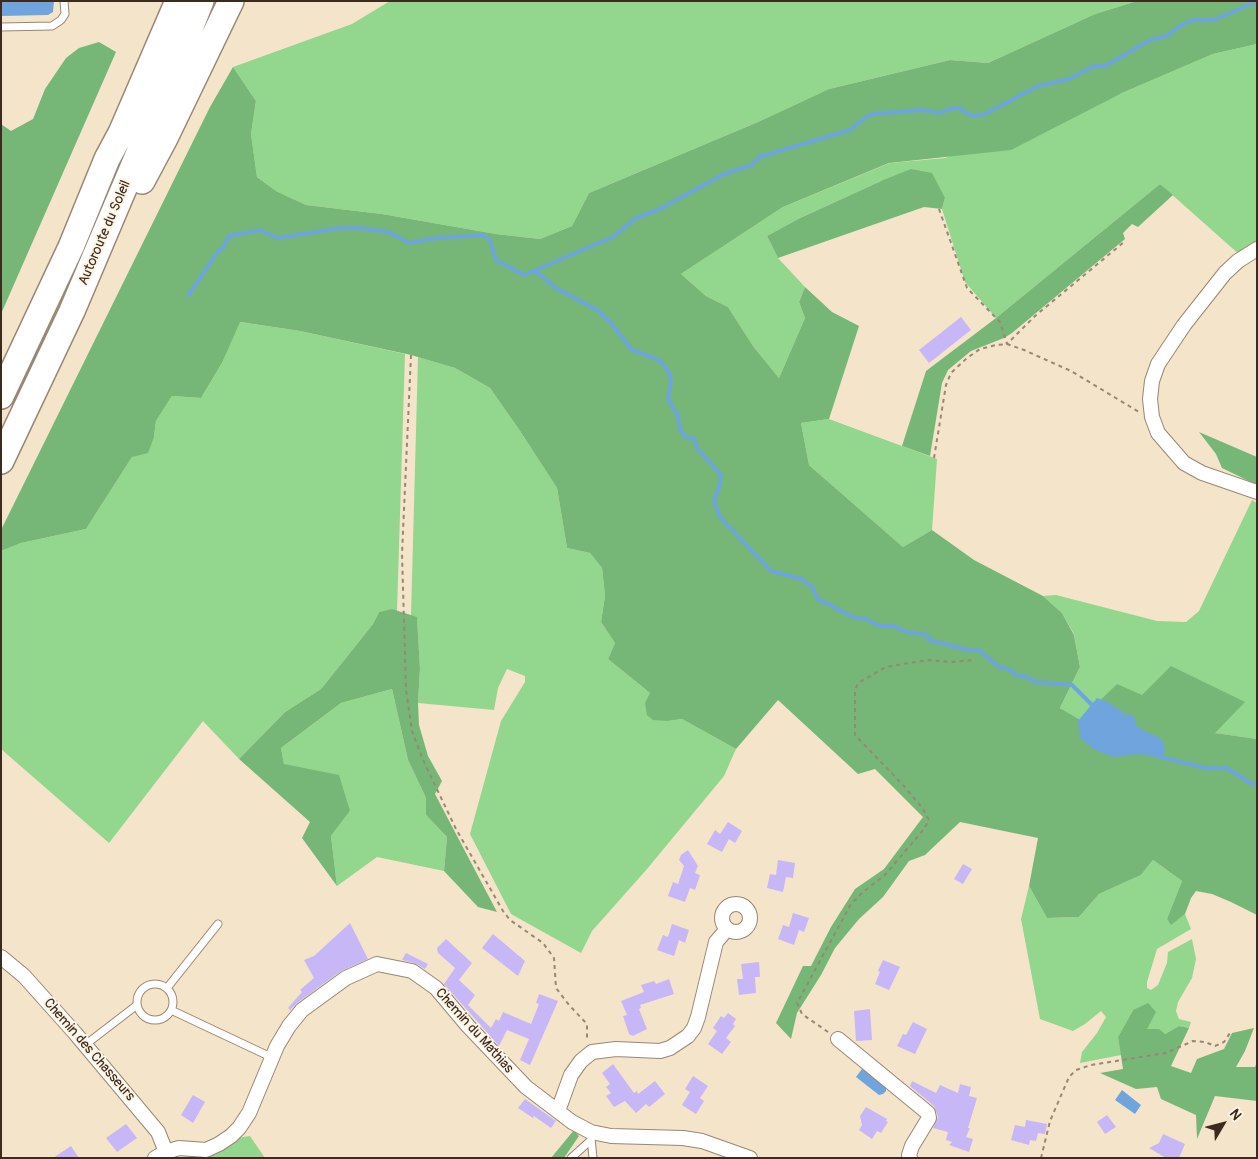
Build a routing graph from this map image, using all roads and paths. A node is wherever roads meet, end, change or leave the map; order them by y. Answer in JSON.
{"nodes":[{"id":1,"x":64,"y":1,"type":"edge"},
{"id":2,"x":162,"y":1,"type":"edge"},
{"id":3,"x":178,"y":1,"type":"edge"},
{"id":4,"x":201,"y":1,"type":"edge"},
{"id":5,"x":231,"y":1,"type":"edge"},
{"id":6,"x":1,"y":27,"type":"edge"},
{"id":7,"x":121,"y":133,"type":"junction"},
{"id":8,"x":939,"y":209,"type":"dead end"},
{"id":9,"x":1124,"y":242,"type":"dead end"},
{"id":10,"x":1257,"y":249,"type":"edge"},
{"id":11,"x":72,"y":311,"type":"junction"},
{"id":12,"x":1007,"y":344,"type":"junction"},
{"id":13,"x":411,"y":355,"type":"dead end"},
{"id":14,"x":1,"y":396,"type":"edge"},
{"id":15,"x":1152,"y":417,"type":"junction"},
{"id":16,"x":934,"y":458,"type":"dead end"},
{"id":17,"x":1,"y":461,"type":"edge"},
{"id":18,"x":1257,"y":492,"type":"edge"},
{"id":19,"x":972,"y":660,"type":"dead end"},
{"id":20,"x":218,"y":924,"type":"dead end"},
{"id":21,"x":727,"y":929,"type":"dead end"},
{"id":22,"x":1,"y":957,"type":"edge"},
{"id":23,"x":166,"y":988,"type":"junction"},
{"id":24,"x":137,"y":1005,"type":"junction"},
{"id":25,"x":171,"y":1010,"type":"junction"},
{"id":26,"x":1230,"y":1033,"type":"dead end"},
{"id":27,"x":838,"y":1039,"type":"joint"},
{"id":28,"x":85,"y":1045,"type":"junction"},
{"id":29,"x":589,"y":1054,"type":"junction"},
{"id":30,"x":273,"y":1058,"type":"junction"},
{"id":31,"x":558,"y":1111,"type":"junction"},
{"id":32,"x":591,"y":1136,"type":"junction"},
{"id":33,"x":161,"y":1155,"type":"edge"},
{"id":34,"x":571,"y":1158,"type":"edge"},
{"id":35,"x":593,"y":1158,"type":"edge"},
{"id":36,"x":750,"y":1158,"type":"edge"},
{"id":37,"x":910,"y":1158,"type":"edge"},
{"id":38,"x":1041,"y":1158,"type":"edge"}],
"edges":[{"from":1,"to":6,"type":"lane"},
{"from":2,"to":7,"type":"highway"},
{"from":3,"to":7,"type":"highway","name":"Autoroute du Soleil"},
{"from":4,"to":11,"type":"highway","name":"Autoroute du Soleil"},
{"from":5,"to":11,"type":"highway"},
{"from":7,"to":14,"type":"highway","name":"Autoroute du Soleil"},
{"from":8,"to":12,"type":"path"},
{"from":9,"to":12,"type":"path"},
{"from":10,"to":15,"type":"street"},
{"from":11,"to":17,"type":"highway","name":"Autoroute du Soleil"},
{"from":12,"to":15,"type":"path"},
{"from":12,"to":16,"type":"path"},
{"from":13,"to":29,"type":"path"},
{"from":15,"to":18,"type":"street"},
{"from":19,"to":27,"type":"path"},
{"from":20,"to":23,"type":"lane"},
{"from":21,"to":29,"type":"street"},
{"from":22,"to":28,"type":"street","name":"Chemin des Chasseurs"},
{"from":23,"to":24,"type":"lane"},
{"from":23,"to":25,"type":"lane"},
{"from":24,"to":25,"type":"lane"},
{"from":24,"to":28,"type":"lane"},
{"from":25,"to":30,"type":"lane"},
{"from":26,"to":38,"type":"path"},
{"from":27,"to":37,"type":"street"},
{"from":28,"to":33,"type":"street","name":"Chemin des Chasseurs"},
{"from":29,"to":31,"type":"street"},
{"from":30,"to":31,"type":"street","name":"Chemin du Mathias"},
{"from":30,"to":33,"type":"street","name":"Chemin du Mathias"},
{"from":31,"to":32,"type":"street","name":"Chemin du Mathias"},
{"from":32,"to":34,"type":"lane"},
{"from":32,"to":35,"type":"lane"},
{"from":32,"to":36,"type":"street","name":"Chemin du Mathias"}]}
